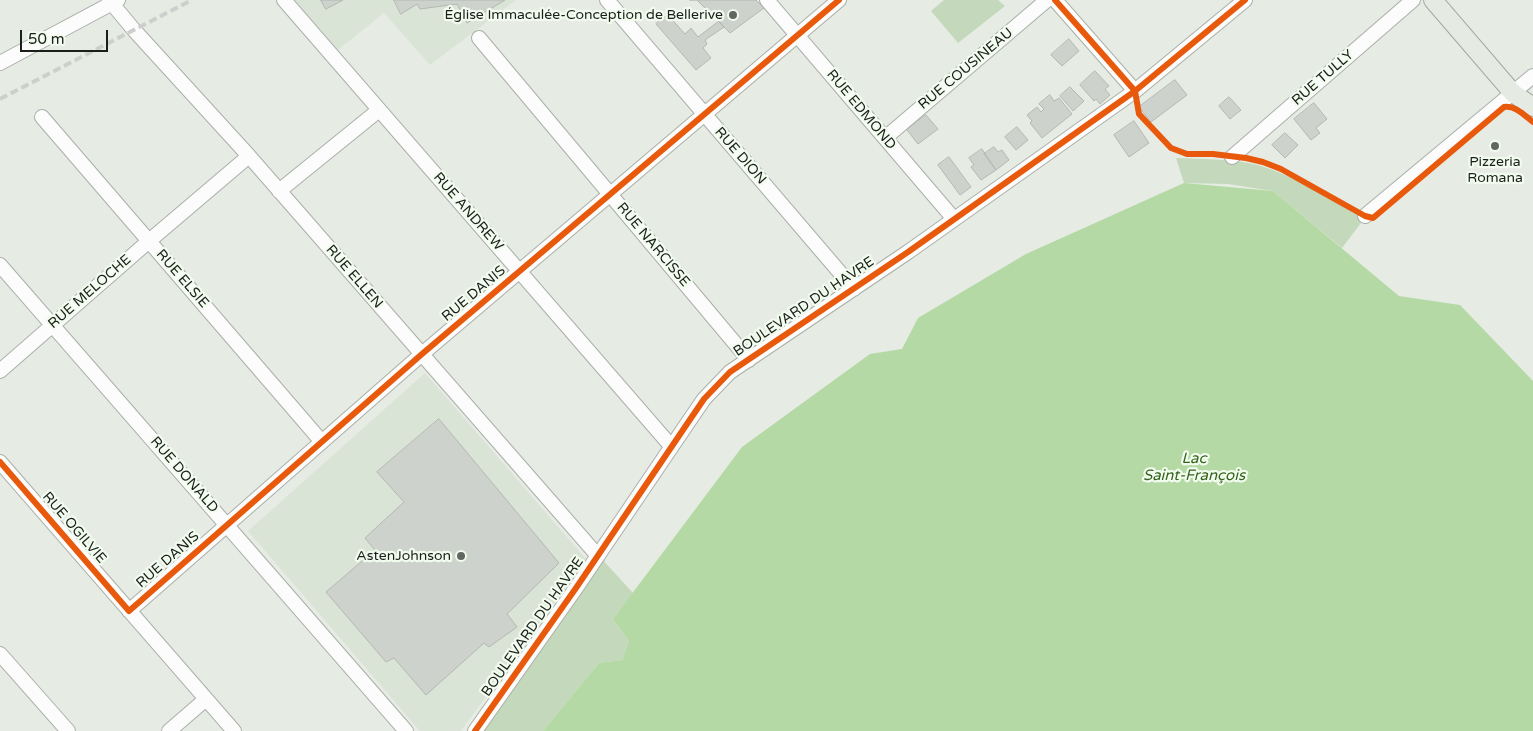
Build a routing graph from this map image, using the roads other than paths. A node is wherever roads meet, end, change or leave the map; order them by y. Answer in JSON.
{"nodes":[{"id":1,"x":284,"y":0,"type":"edge"},
{"id":2,"x":607,"y":0,"type":"edge"},
{"id":3,"x":768,"y":0,"type":"edge"},
{"id":4,"x":839,"y":0,"type":"edge"},
{"id":5,"x":1047,"y":0,"type":"edge"},
{"id":6,"x":1055,"y":0,"type":"edge"},
{"id":7,"x":1244,"y":0,"type":"edge"},
{"id":8,"x":1413,"y":0,"type":"edge"},
{"id":9,"x":1434,"y":0,"type":"edge"},
{"id":10,"x":113,"y":1,"type":"edge"},
{"id":11,"x":798,"y":36,"type":"junction"},
{"id":12,"x":479,"y":38,"type":"dead end"},
{"id":13,"x":1,"y":62,"type":"edge"},
{"id":14,"x":1533,"y":76,"type":"edge"},
{"id":15,"x":1135,"y":91,"type":"junction"},
{"id":16,"x":1513,"y":93,"type":"junction"},
{"id":17,"x":1533,"y":107,"type":"edge"},
{"id":18,"x":379,"y":110,"type":"junction"},
{"id":19,"x":705,"y":115,"type":"junction"},
{"id":20,"x":42,"y":117,"type":"dead end"},
{"id":21,"x":885,"y":138,"type":"junction"},
{"id":22,"x":249,"y":156,"type":"junction"},
{"id":23,"x":1232,"y":156,"type":"dead end"},
{"id":24,"x":279,"y":191,"type":"junction"},
{"id":25,"x":611,"y":195,"type":"junction"},
{"id":26,"x":1365,"y":216,"type":"dead end"},
{"id":27,"x":954,"y":219,"type":"junction"},
{"id":28,"x":149,"y":241,"type":"junction"},
{"id":29,"x":0,"y":265,"type":"edge"},
{"id":30,"x":520,"y":272,"type":"junction"},
{"id":31,"x":854,"y":289,"type":"junction"},
{"id":32,"x":52,"y":325,"type":"junction"},
{"id":33,"x":422,"y":354,"type":"junction"},
{"id":34,"x":749,"y":360,"type":"junction"},
{"id":35,"x":0,"y":371,"type":"edge"},
{"id":36,"x":322,"y":442,"type":"junction"},
{"id":37,"x":671,"y":446,"type":"junction"},
{"id":38,"x":0,"y":462,"type":"edge"},
{"id":39,"x":227,"y":525,"type":"junction"},
{"id":40,"x":598,"y":556,"type":"junction"},
{"id":41,"x":129,"y":611,"type":"junction"},
{"id":42,"x":0,"y":654,"type":"edge"},
{"id":43,"x":206,"y":699,"type":"junction"},
{"id":44,"x":68,"y":731,"type":"edge"},
{"id":45,"x":169,"y":731,"type":"edge"},
{"id":46,"x":234,"y":731,"type":"edge"},
{"id":47,"x":406,"y":731,"type":"edge"},
{"id":48,"x":475,"y":731,"type":"edge"}],
"edges":[{"from":1,"to":18,"type":"street","name":"RUE ANDREW"},
{"from":2,"to":19,"type":"street","name":"RUE DION"},
{"from":3,"to":11,"type":"street","name":"RUE EDMOND"},
{"from":4,"to":11,"type":"street","name":"RUE DANIS"},
{"from":5,"to":21,"type":"street","name":"RUE COUSINEAU"},
{"from":6,"to":15,"type":"street"},
{"from":7,"to":15,"type":"street","name":"BOULEVARD DU HAVRE"},
{"from":8,"to":23,"type":"street","name":"RUE TULLY"},
{"from":9,"to":16,"type":"main road"},
{"from":10,"to":13,"type":"street"},
{"from":10,"to":22,"type":"street","name":"RUE ELLEN"},
{"from":11,"to":19,"type":"street","name":"RUE DANIS"},
{"from":11,"to":21,"type":"street","name":"RUE EDMOND"},
{"from":12,"to":25,"type":"street","name":"RUE NARCISSE"},
{"from":14,"to":16,"type":"street"},
{"from":15,"to":27,"type":"street","name":"BOULEVARD DU HAVRE"},
{"from":16,"to":17,"type":"main road"},
{"from":16,"to":26,"type":"street"},
{"from":18,"to":24,"type":"street"},
{"from":18,"to":30,"type":"street","name":"RUE ANDREW"},
{"from":19,"to":25,"type":"street","name":"RUE DANIS"},
{"from":19,"to":31,"type":"street","name":"RUE DION"},
{"from":20,"to":28,"type":"street","name":"RUE ELSIE"},
{"from":21,"to":27,"type":"street","name":"RUE EDMOND"},
{"from":22,"to":24,"type":"street","name":"RUE ELLEN"},
{"from":22,"to":28,"type":"street","name":"RUE MELOCHE"},
{"from":24,"to":33,"type":"street","name":"RUE ELLEN"},
{"from":25,"to":30,"type":"street","name":"RUE DANIS"},
{"from":25,"to":34,"type":"street","name":"RUE NARCISSE"},
{"from":27,"to":31,"type":"street","name":"BOULEVARD DU HAVRE"},
{"from":28,"to":32,"type":"street","name":"RUE MELOCHE"},
{"from":28,"to":36,"type":"street","name":"RUE ELSIE"},
{"from":29,"to":32,"type":"street","name":"RUE DONALD"},
{"from":30,"to":33,"type":"street","name":"RUE DANIS"},
{"from":30,"to":37,"type":"street","name":"RUE ANDREW"},
{"from":31,"to":34,"type":"street","name":"BOULEVARD DU HAVRE"},
{"from":32,"to":35,"type":"street","name":"RUE MELOCHE"},
{"from":32,"to":39,"type":"street","name":"RUE DONALD"},
{"from":33,"to":36,"type":"street","name":"RUE DANIS"},
{"from":33,"to":40,"type":"street","name":"RUE ELLEN"},
{"from":34,"to":37,"type":"street","name":"BOULEVARD DU HAVRE"},
{"from":36,"to":39,"type":"street","name":"RUE DANIS"},
{"from":37,"to":40,"type":"street","name":"BOULEVARD DU HAVRE"},
{"from":38,"to":41,"type":"street","name":"RUE OGILVIE"},
{"from":39,"to":41,"type":"street","name":"RUE DANIS"},
{"from":39,"to":47,"type":"street","name":"RUE DONALD"},
{"from":40,"to":48,"type":"street","name":"BOULEVARD DU HAVRE"},
{"from":41,"to":43,"type":"street","name":"RUE OGILVIE"},
{"from":42,"to":44,"type":"street"},
{"from":43,"to":45,"type":"street"},
{"from":43,"to":46,"type":"street","name":"RUE OGILVIE"}]}
